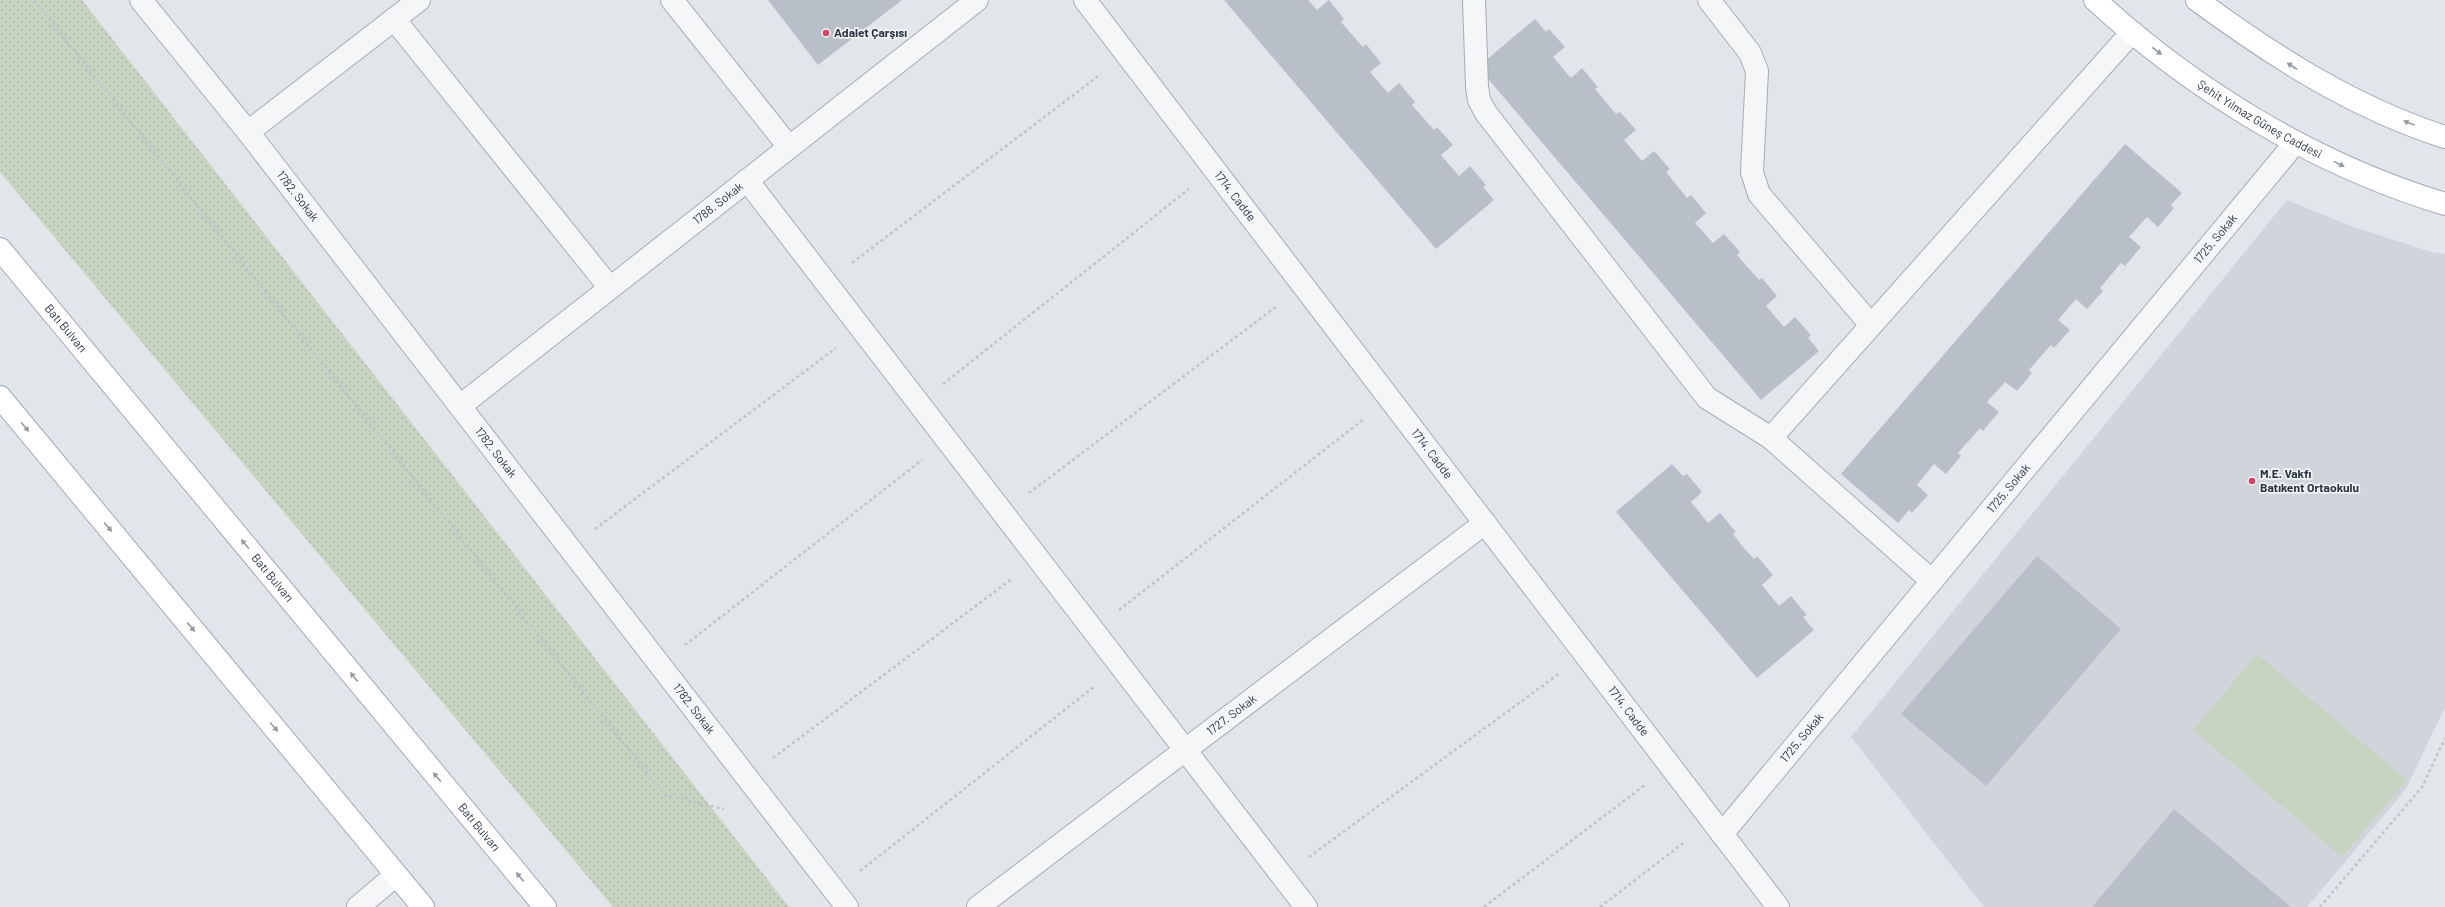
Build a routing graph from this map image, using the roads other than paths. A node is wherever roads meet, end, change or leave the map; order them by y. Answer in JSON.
{"nodes":[{"id":1,"x":141,"y":0,"type":"edge"},
{"id":2,"x":419,"y":0,"type":"edge"},
{"id":3,"x":672,"y":0,"type":"edge"},
{"id":4,"x":977,"y":0,"type":"edge"},
{"id":5,"x":1085,"y":0,"type":"edge"},
{"id":6,"x":1474,"y":0,"type":"edge"},
{"id":7,"x":1709,"y":0,"type":"edge"},
{"id":8,"x":2095,"y":0,"type":"edge"},
{"id":9,"x":2197,"y":0,"type":"edge"},
{"id":10,"x":394,"y":19,"type":"junction"},
{"id":11,"x":2132,"y":32,"type":"junction"},
{"id":12,"x":248,"y":132,"type":"junction"},
{"id":13,"x":2445,"y":137,"type":"edge"},
{"id":14,"x":2295,"y":143,"type":"junction"},
{"id":15,"x":789,"y":147,"type":"junction"},
{"id":16,"x":747,"y":180,"type":"junction"},
{"id":17,"x":2445,"y":204,"type":"edge"},
{"id":18,"x":0,"y":249,"type":"edge"},
{"id":19,"x":610,"y":288,"type":"junction"},
{"id":20,"x":1871,"y":325,"type":"junction"},
{"id":21,"x":0,"y":397,"type":"edge"},
{"id":22,"x":460,"y":406,"type":"junction"},
{"id":23,"x":1771,"y":438,"type":"junction"},
{"id":24,"x":1485,"y":523,"type":"junction"},
{"id":25,"x":1932,"y":581,"type":"junction"},
{"id":26,"x":1186,"y":750,"type":"junction"},
{"id":27,"x":1717,"y":827,"type":"junction"},
{"id":28,"x":396,"y":875,"type":"junction"},
{"id":29,"x":841,"y":899,"type":"edge"},
{"id":30,"x":358,"y":907,"type":"edge"},
{"id":31,"x":423,"y":907,"type":"edge"},
{"id":32,"x":545,"y":907,"type":"edge"},
{"id":33,"x":978,"y":907,"type":"edge"},
{"id":34,"x":1306,"y":907,"type":"edge"},
{"id":35,"x":1778,"y":907,"type":"edge"}],
"edges":[{"from":1,"to":12,"type":"street","name":"1782. Sokak"},
{"from":2,"to":10,"type":"street"},
{"from":3,"to":15,"type":"street"},
{"from":4,"to":15,"type":"street","name":"1788. Sokak"},
{"from":5,"to":24,"type":"street","name":"1714. Cadde"},
{"from":6,"to":23,"type":"street"},
{"from":7,"to":20,"type":"street"},
{"from":8,"to":11,"type":"main road","name":"Şehit Yılmaz Güneş Caddesi"},
{"from":13,"to":9,"type":"main road","one_way":true},
{"from":10,"to":12,"type":"street"},
{"from":10,"to":19,"type":"street"},
{"from":11,"to":14,"type":"main road","name":"Şehit Yılmaz Güneş Caddesi","one_way":true},
{"from":11,"to":20,"type":"street"},
{"from":12,"to":22,"type":"street","name":"1782. Sokak"},
{"from":14,"to":17,"type":"main road","name":"Şehit Yılmaz Güneş Caddesi","one_way":true},
{"from":14,"to":25,"type":"street","name":"1725. Sokak"},
{"from":15,"to":16,"type":"street","name":"1788. Sokak"},
{"from":16,"to":19,"type":"street","name":"1788. Sokak"},
{"from":16,"to":26,"type":"street"},
{"from":32,"to":18,"type":"main road","name":"Batı Bulvarı","one_way":true},
{"from":19,"to":22,"type":"street","name":"1788. Sokak"},
{"from":20,"to":23,"type":"street"},
{"from":21,"to":28,"type":"main road","one_way":true},
{"from":22,"to":29,"type":"street","name":"1782. Sokak"},
{"from":23,"to":25,"type":"street"},
{"from":24,"to":26,"type":"street","name":"1727. Sokak"},
{"from":24,"to":27,"type":"street","name":"1714. Cadde"},
{"from":25,"to":27,"type":"street","name":"1725. Sokak"},
{"from":26,"to":33,"type":"street","name":"1727. Sokak"},
{"from":26,"to":34,"type":"street"},
{"from":27,"to":35,"type":"street","name":"1714. Cadde"},
{"from":28,"to":30,"type":"street"},
{"from":28,"to":31,"type":"main road"}]}
